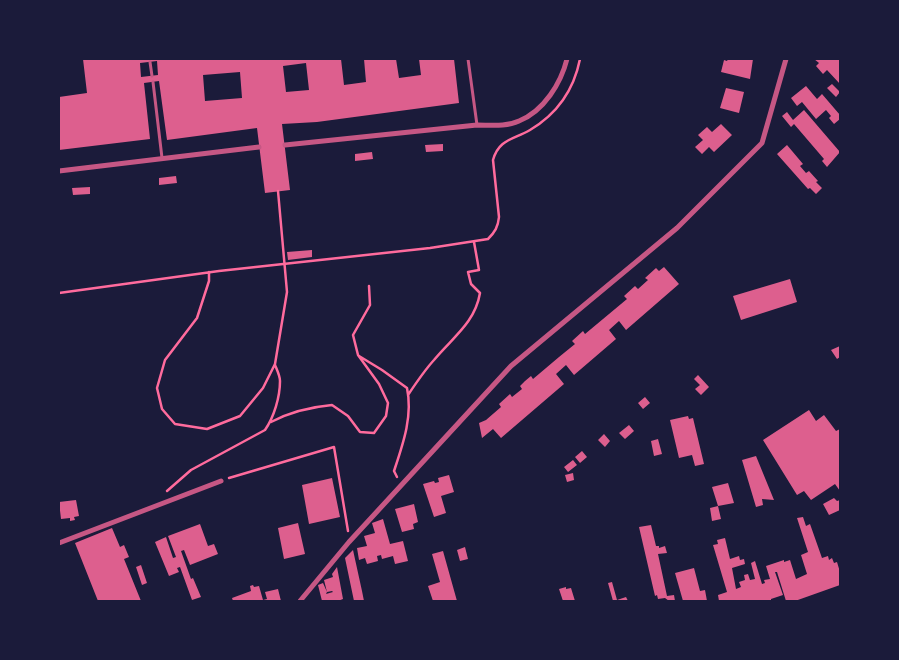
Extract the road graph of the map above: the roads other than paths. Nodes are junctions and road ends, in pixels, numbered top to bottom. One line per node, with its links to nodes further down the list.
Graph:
1 (468, 59): 7 (lane)
2 (567, 59): 7 (street)
3 (786, 59): 14 (street)
4 (150, 62): 5 (lane)
5 (152, 76)
6 (153, 82): 10 (lane)
7 (477, 125): 8 (street)
8 (284, 144)
9 (260, 147): 10 (street)
10 (162, 158): 11 (street)
11 (59, 170)
12 (221, 481): 13 (street)
13 (59, 543)
14 (300, 601)

